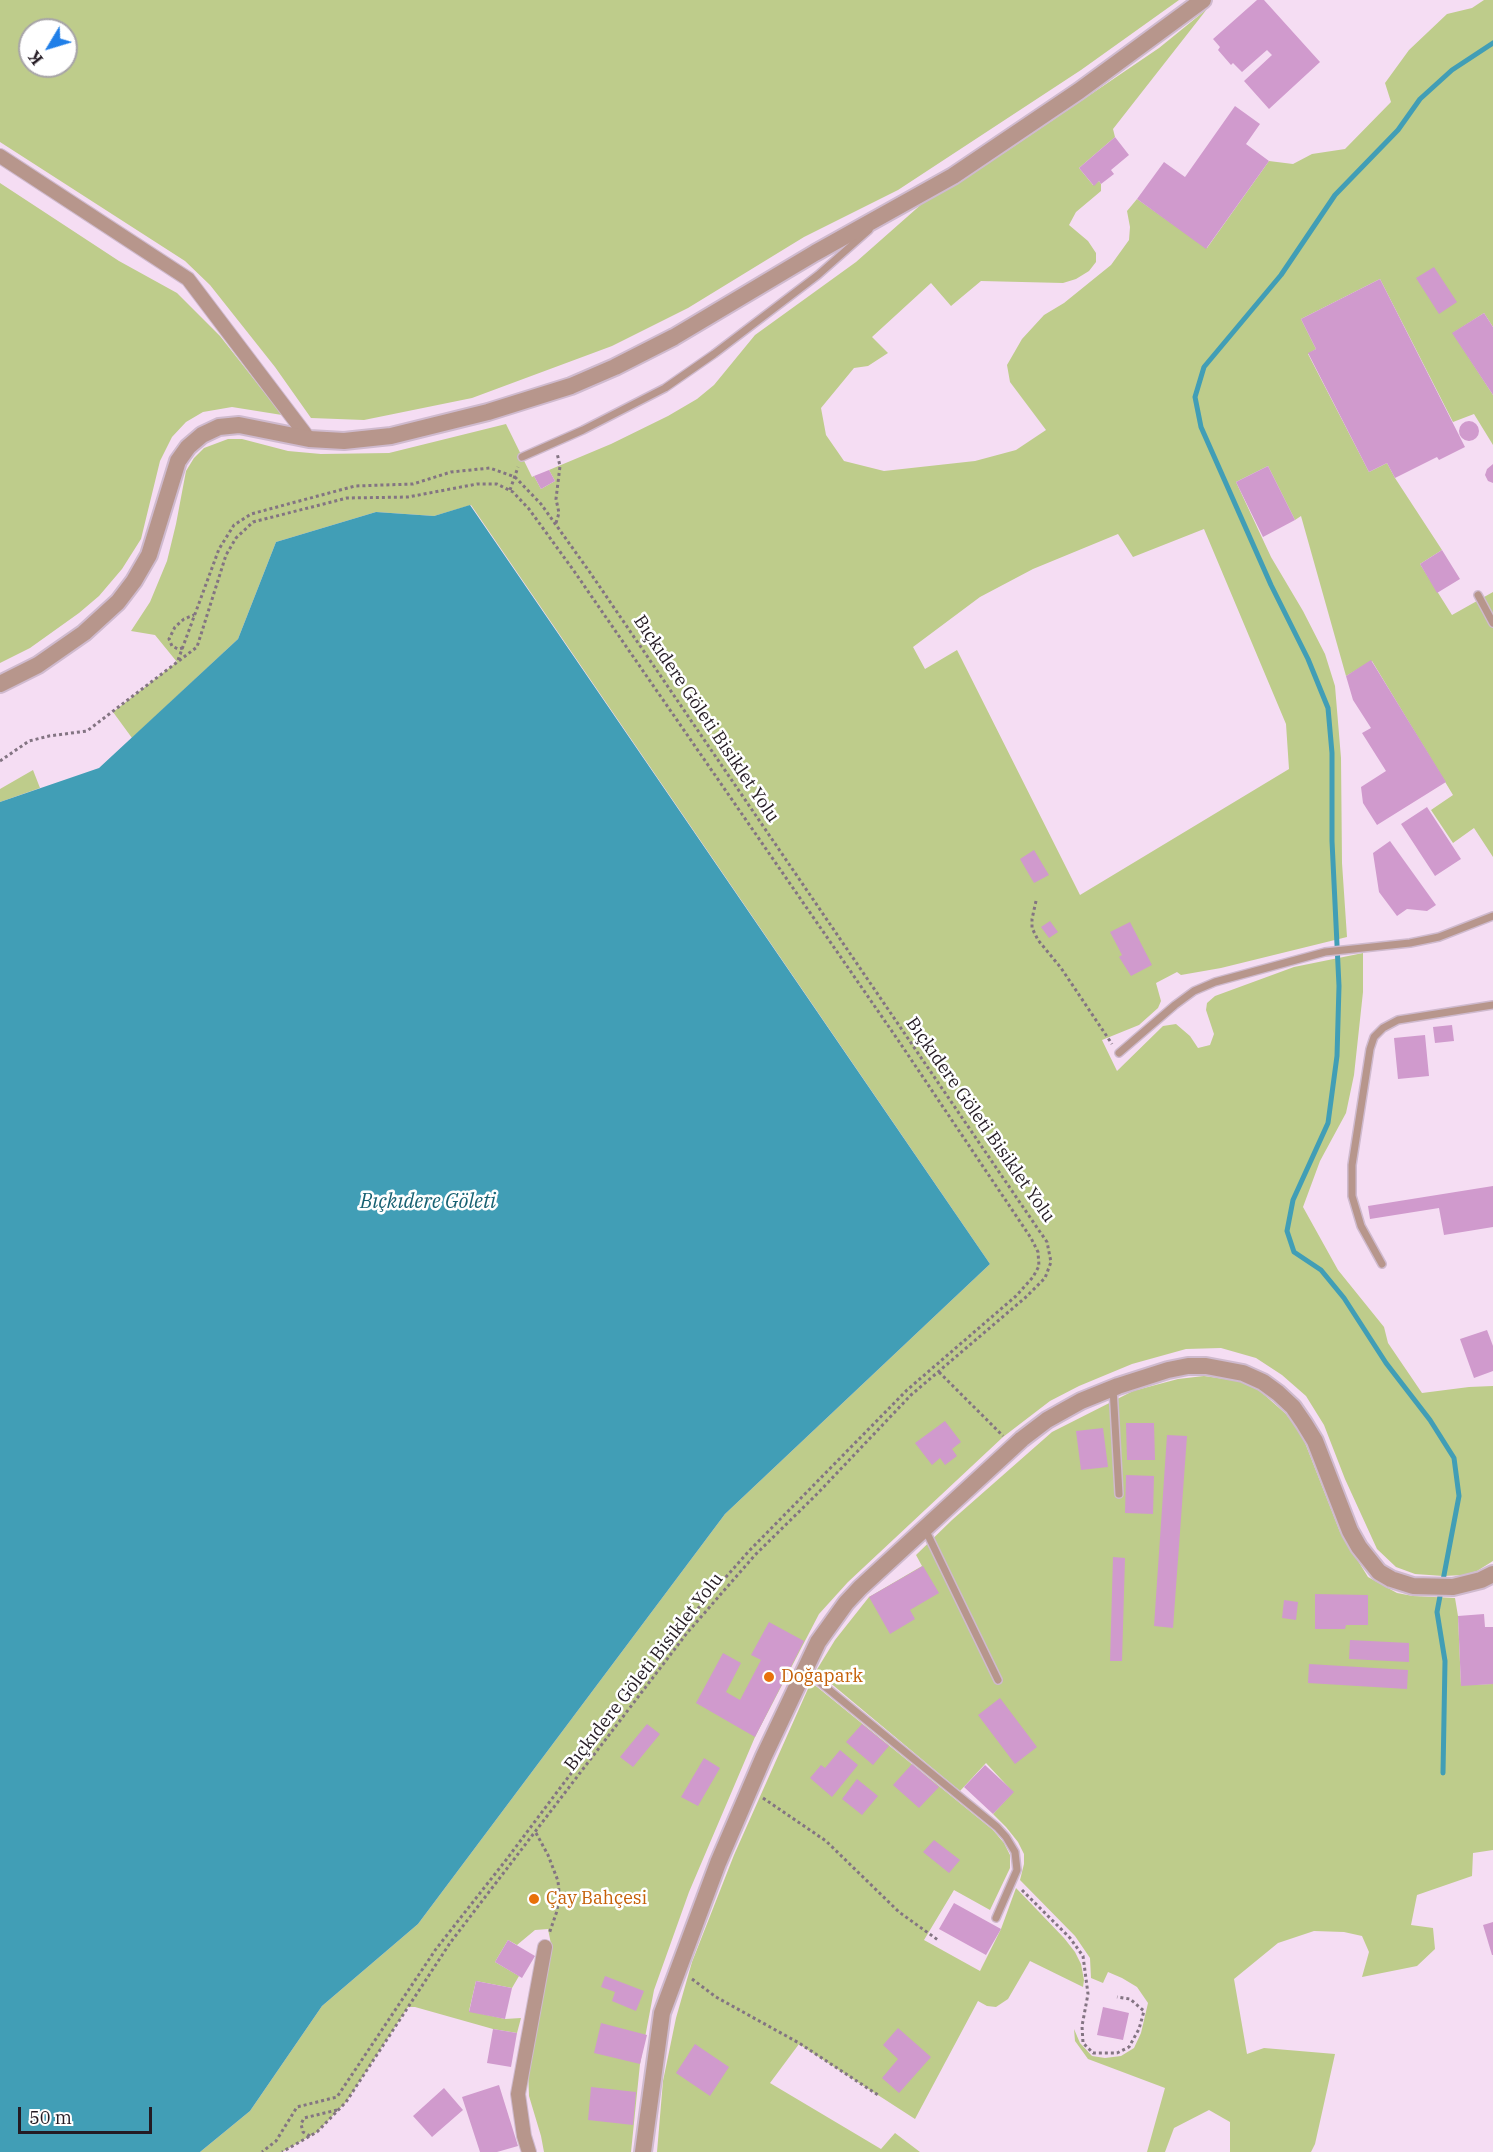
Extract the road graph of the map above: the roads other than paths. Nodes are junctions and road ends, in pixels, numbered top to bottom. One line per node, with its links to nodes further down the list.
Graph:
1 (1203, 0): 3 (street)
2 (0, 156): 4 (street)
3 (888, 212): 4 (street); 5 (lane)
4 (309, 439): 8 (street)
5 (522, 457)
6 (1478, 596): 7 (lane)
7 (1493, 623)
8 (0, 684)
9 (1493, 916): 11 (lane)
10 (1493, 1005): 12 (lane)
11 (1119, 1053)
12 (1382, 1264)
13 (1113, 1388): 14 (lane); 15 (street); 16 (street)
14 (1119, 1494)
15 (925, 1529): 17 (street); 18 (lane)
16 (1493, 1574)
17 (804, 1670): 19 (lane); 22 (street)
18 (998, 1680)
19 (996, 1918)
20 (545, 1947): 21 (street)
21 (529, 2152)
22 (643, 2152)

